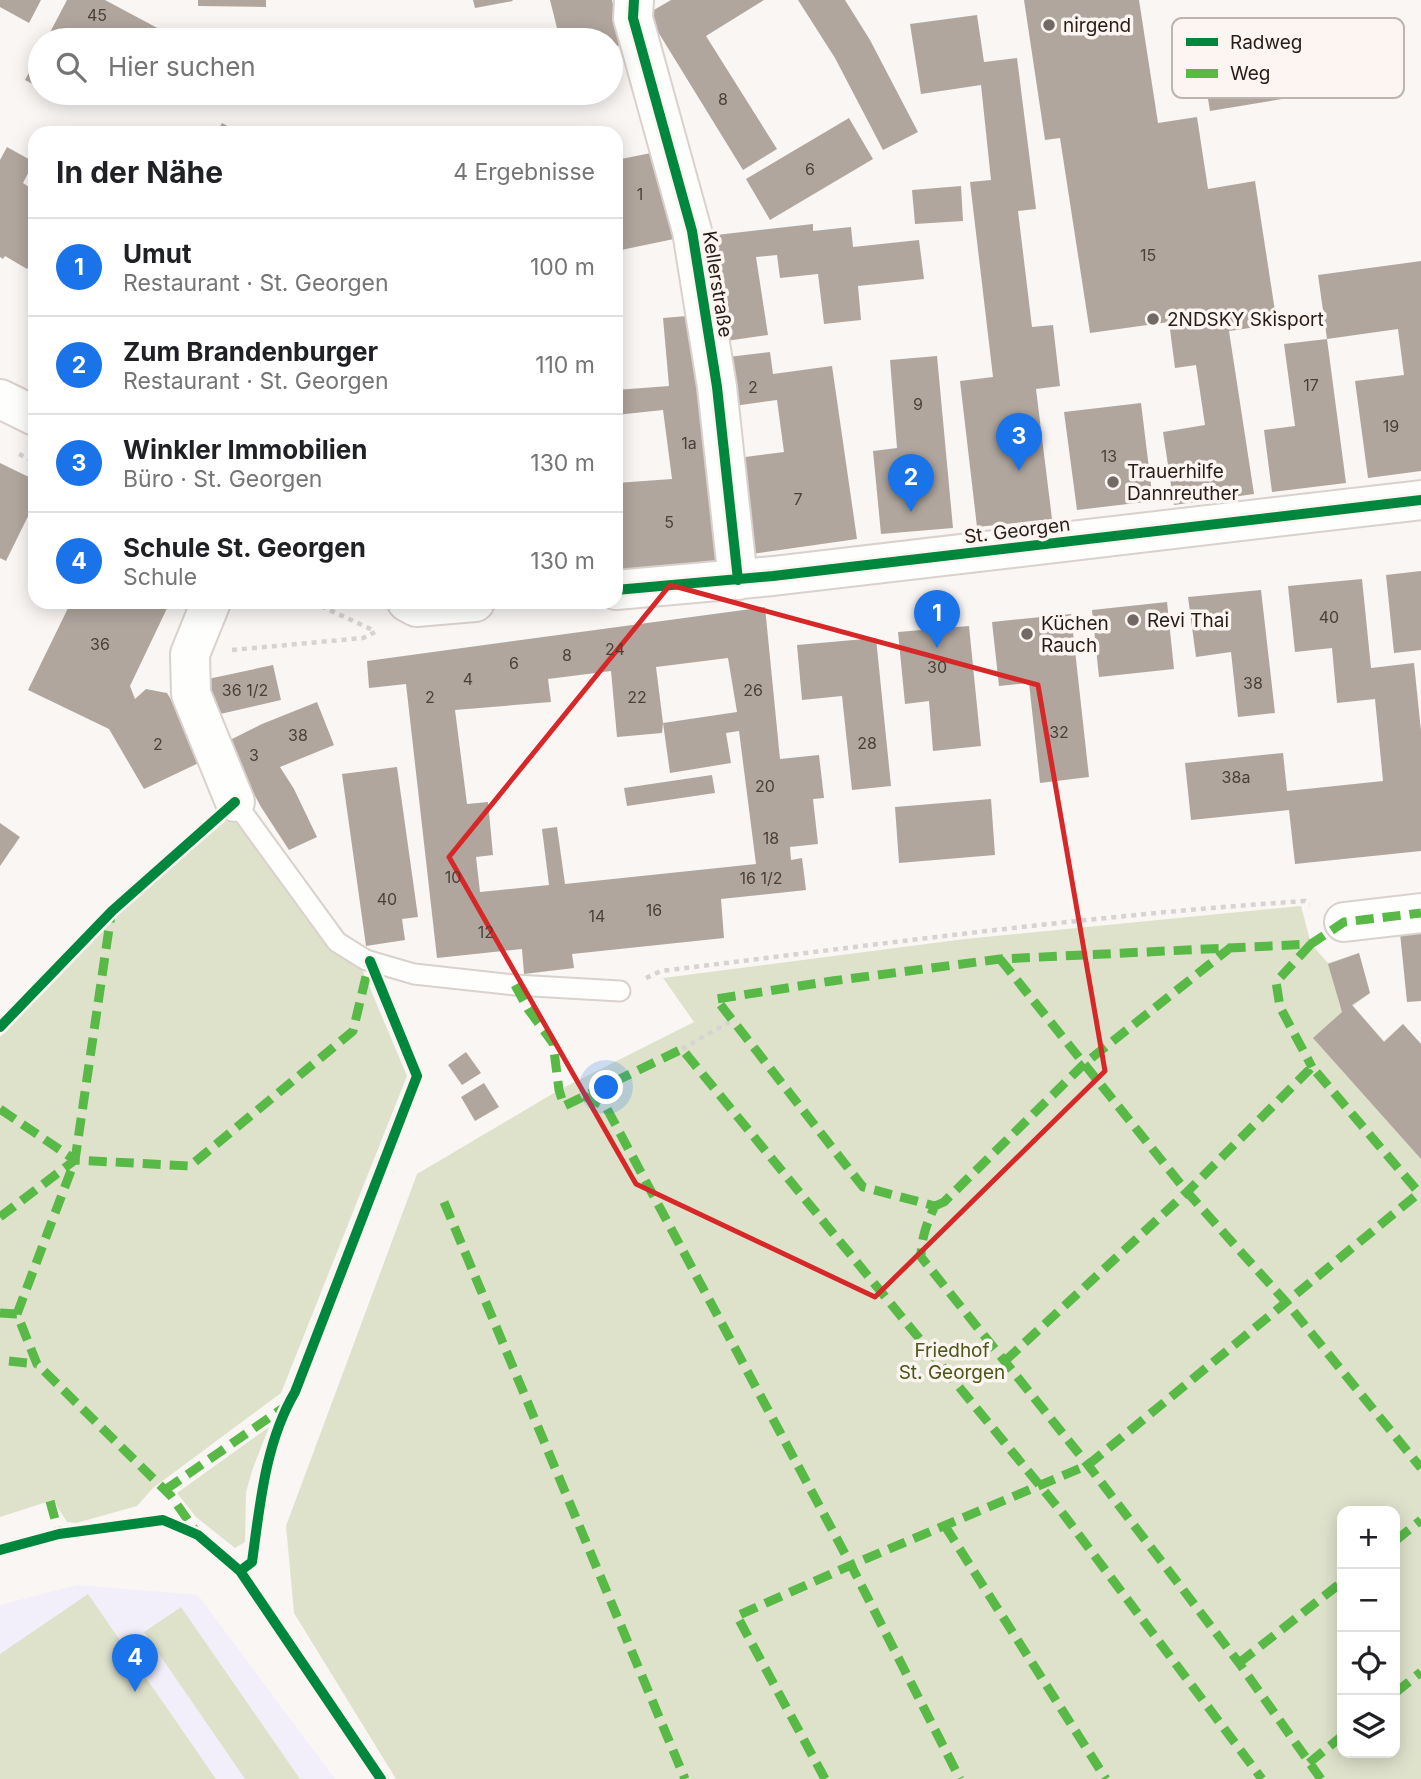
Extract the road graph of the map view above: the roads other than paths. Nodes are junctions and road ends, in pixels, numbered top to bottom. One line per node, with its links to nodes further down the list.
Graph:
1 (634, 0): 5 (street, Kellerstraße)
2 (0, 399): 3 (street)
3 (28, 413)
4 (1421, 500): 5 (street, St. Georgen)
5 (738, 580): 6 (street, St. Georgen)
6 (623, 589)
7 (208, 609): 8 (street)
8 (235, 803): 11 (lane)
9 (1421, 913): 10 (street)
10 (1343, 922)
11 (620, 990)

